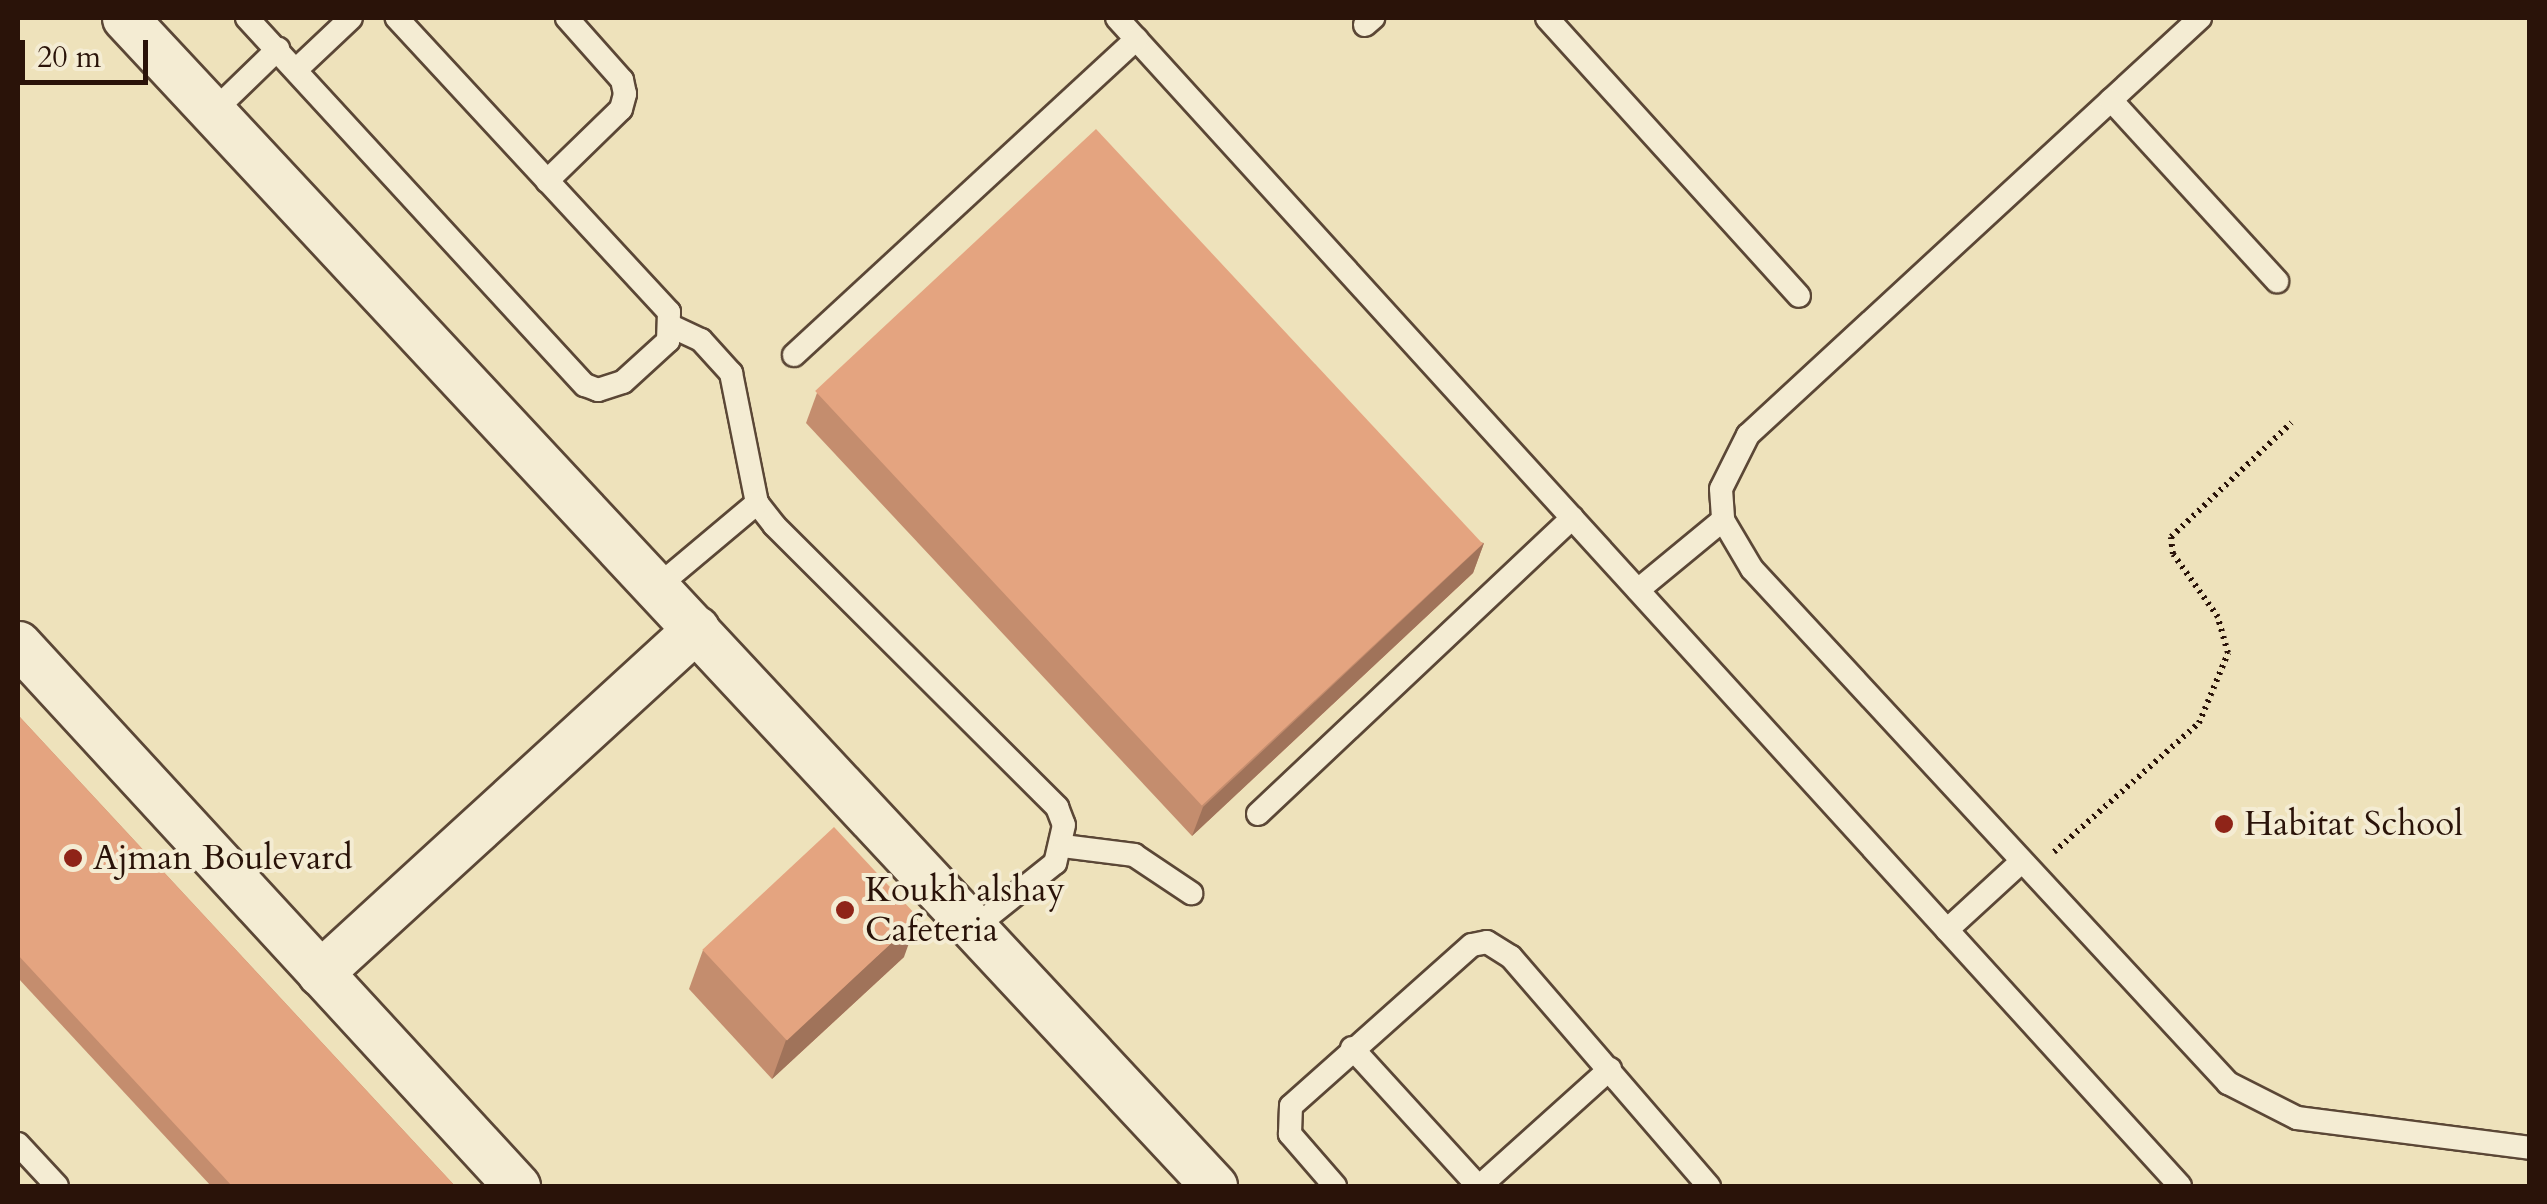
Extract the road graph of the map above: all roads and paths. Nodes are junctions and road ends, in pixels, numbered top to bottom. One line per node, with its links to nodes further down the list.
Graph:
1 (125, 18): 13 (street)
2 (351, 18): 11 (lane)
3 (398, 18): 14 (lane)
4 (567, 18): 14 (lane)
5 (1117, 18): 9 (lane)
6 (1547, 18): 16 (lane)
7 (2200, 18): 12 (lane)
8 (256, 21): 10 (lane)
9 (1136, 39): 18 (lane); 21 (lane)
10 (278, 49): 11 (lane); 13 (lane)
11 (297, 69): 17 (lane)
12 (2111, 100): 15 (lane); 22 (lane)
13 (215, 110): 23 (street)
14 (546, 181): 17 (lane)
15 (2277, 281)
16 (1799, 296)
17 (673, 327): 20 (lane)
18 (794, 354)
19 (2291, 423): 29 (path)
20 (757, 503): 23 (lane); 28 (lane)
21 (1572, 518): 24 (lane); 27 (lane)
22 (1723, 520): 24 (lane); 29 (lane)
23 (657, 587): 25 (street)
24 (1638, 590): 32 (lane)
25 (696, 629): 31 (street); 33 (street)
26 (18, 644): 33 (street)
27 (1258, 814)
28 (1063, 846): 30 (lane); 31 (lane)
29 (2026, 867): 32 (lane); 37 (lane)
30 (1191, 893)
31 (974, 928): 40 (street)
32 (1947, 930): 44 (lane)
33 (320, 973): 39 (street)
34 (1352, 1048): 35 (lane); 41 (lane); 42 (lane)
35 (1610, 1069): 42 (lane); 43 (lane)
36 (18, 1144): 38 (lane)
37 (2530, 1148)
38 (57, 1186)
39 (518, 1186)
40 (1214, 1186)
41 (1335, 1186)
42 (1479, 1186)
43 (1709, 1186)
44 (2180, 1186)

